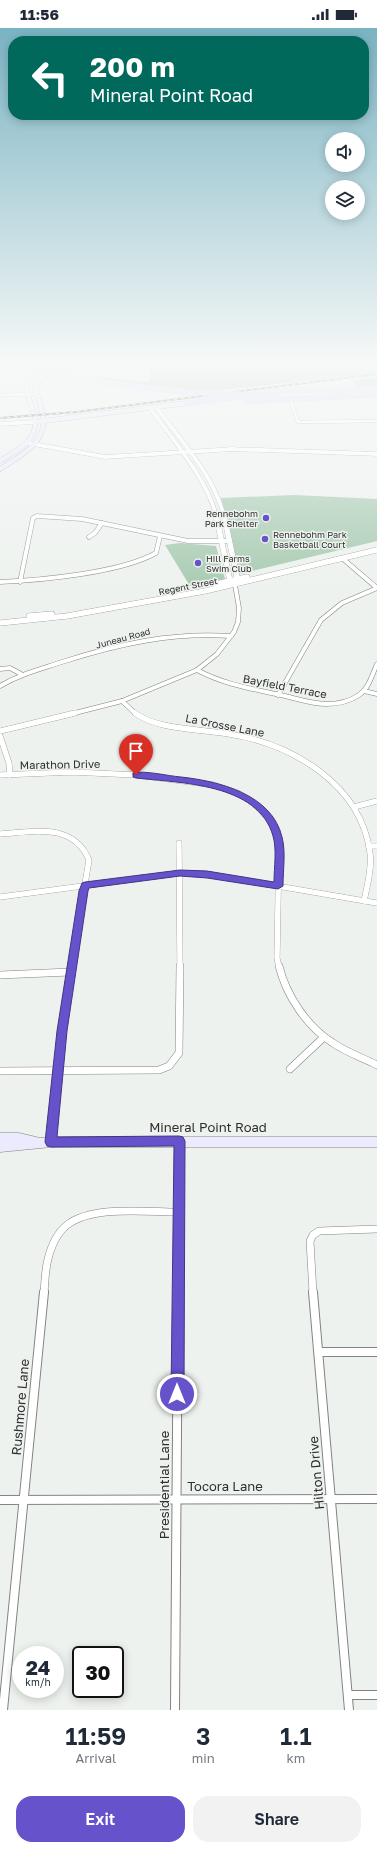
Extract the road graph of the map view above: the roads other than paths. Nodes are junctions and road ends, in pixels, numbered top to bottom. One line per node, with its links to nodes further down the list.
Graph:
1 (31, 439): 5 (main road)
2 (39, 439): 6 (main road)
3 (173, 439): 8 (street)
4 (180, 439): 7 (street)
5 (28, 443): 6 (street); 10 (main road)
6 (34, 445): 8 (street); 11 (main road)
7 (188, 451): 8 (street); 9 (street); 16 (street)
8 (182, 452): 15 (street)
9 (377, 454)
10 (0, 461)
11 (0, 469)
12 (102, 523): 13 (street); 14 (street); 22 (street)
13 (160, 536): 15 (street); 22 (street)
14 (89, 537)
15 (222, 541): 16 (street); 23 (street)
16 (229, 541): 20 (street)
17 (377, 545): 19 (street, Regent Street)
18 (377, 550): 19 (street, Regent Street)
19 (340, 556): 20 (street, Regent Street); 23 (street, Regent Street); 24 (street)
20 (237, 579): 23 (street, Regent Street)
21 (0, 582): 22 (street)
22 (20, 582)
23 (233, 583): 25 (street, Regent Street); 26 (street, Regent Street); 27 (street)
24 (377, 588): 36 (street)
25 (0, 619)
26 (0, 623)
27 (231, 636): 30 (street); 31 (street, Juneau Road)
28 (377, 664): 34 (street)
29 (0, 669): 31 (street)
30 (197, 670): 36 (street, Bayfield Terrace); 37 (street)
31 (21, 674): 32 (street, Juneau Road)
32 (2, 681): 33 (street, Juneau Road)
33 (0, 686)
34 (364, 690): 35 (street); 36 (street, Bayfield Terrace)
35 (377, 694)
36 (278, 695)
37 (122, 701): 38 (street); 43 (street, La Crosse Lane)
38 (0, 730)
39 (0, 736): 41 (street)
40 (0, 775): 41 (street, Marathon Drive)
41 (10, 775): 50 (street, Marathon Drive)
42 (377, 801): 43 (street)
43 (354, 807): 46 (street, La Crosse Lane)
44 (0, 834): 49 (street)
45 (179, 843): 48 (street)
46 (368, 846): 47 (street); 52 (street, La Crosse Lane)
47 (377, 846)
48 (180, 873): 49 (street); 50 (street); 59 (street)
49 (85, 885): 51 (street); 54 (street)
50 (278, 886): 52 (street); 56 (street, Marathon Drive)
51 (0, 897)
52 (364, 901): 53 (street)
53 (377, 903)
54 (70, 972): 55 (street); 59 (street)
55 (0, 975)
56 (324, 1037): 57 (street, Marathon Drive); 58 (street)
57 (377, 1064)
58 (290, 1069)
59 (57, 1070): 60 (street); 64 (street)
60 (0, 1071)
61 (0, 1138): 63 (main road, Mineral Point Road)
62 (179, 1141): 64 (main road, Mineral Point Road); 65 (main road, Mineral Point Road); 67 (street, Presidential Lane)
63 (39, 1142): 64 (main road, Mineral Point Road); 66 (main road, Mineral Point Road)
64 (51, 1142)
65 (377, 1142)
66 (0, 1147)
67 (178, 1212): 72 (street, Presidential Lane); 75 (street, Rushmore Lane)
68 (377, 1229): 69 (street, Hilton Drive)
69 (319, 1352): 70 (street); 71 (street, Hilton Drive)
70 (377, 1352)
71 (331, 1498): 72 (street, Tocora Lane); 73 (street, Tocora Lane); 76 (street, Hilton Drive)
72 (176, 1499): 75 (street, Tocora Lane); 79 (street, Presidential Lane)
73 (377, 1499)
74 (0, 1500): 75 (street, Tocora Lane)
75 (24, 1500): 78 (street, Rushmore Lane)
76 (348, 1695): 77 (street); 80 (street, Hilton Drive)
77 (377, 1695)
78 (3, 1710)
79 (175, 1710)
80 (349, 1710)

